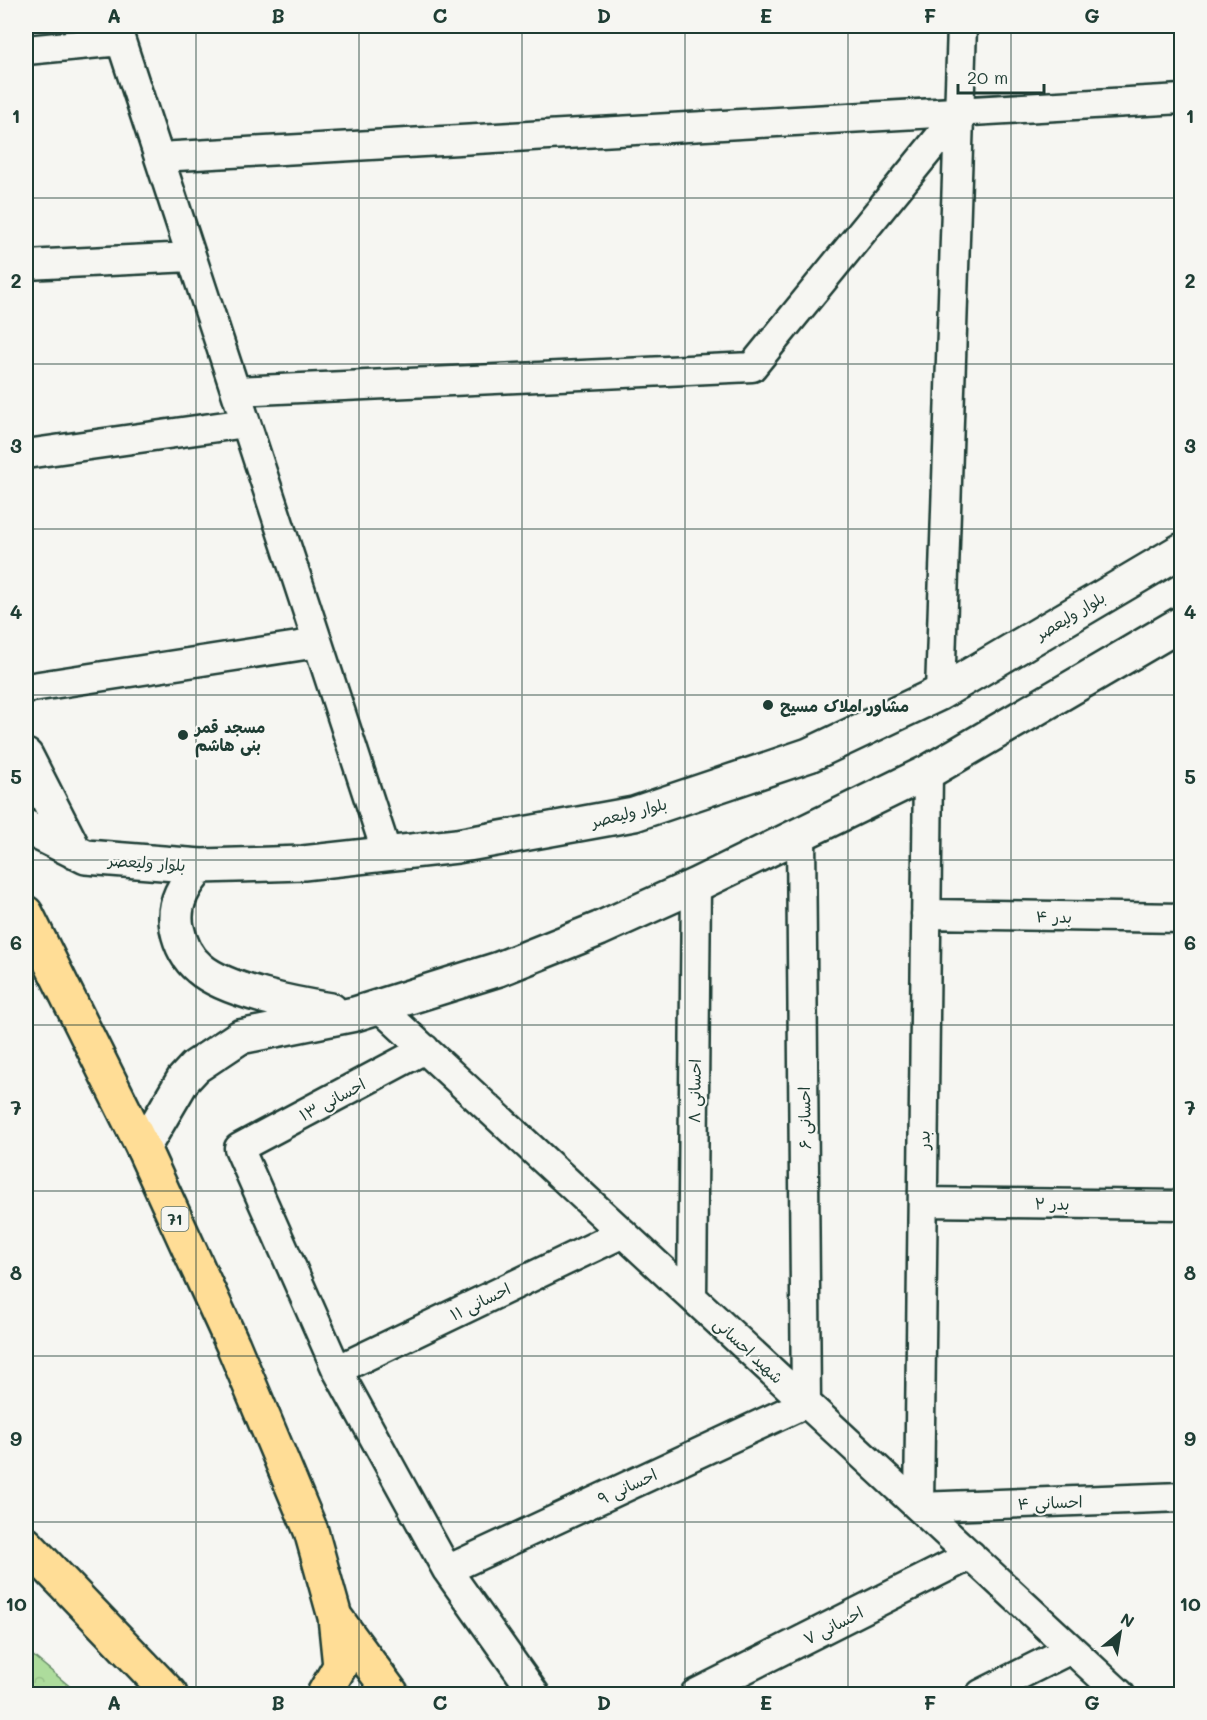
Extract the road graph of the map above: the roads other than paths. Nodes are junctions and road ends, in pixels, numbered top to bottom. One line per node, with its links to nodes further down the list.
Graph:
1 (962, 26): 5 (street)
2 (119, 33): 3 (street); 6 (street)
3 (26, 50)
4 (1182, 99): 5 (street)
5 (960, 114): 6 (street); 9 (street); 16 (street)
6 (159, 157): 7 (street)
7 (191, 257): 8 (street); 9 (street)
8 (26, 265)
9 (236, 391): 10 (street)
10 (246, 423): 11 (street); 14 (street)
11 (26, 454)
12 (1182, 550): 16 (main road, بلوار ولیعصر)
13 (1182, 623): 18 (main road)
14 (318, 643): 15 (street); 22 (street)
15 (26, 688)
16 (940, 693): 22 (main road, بلوار ولیعصر)
17 (26, 756): 21 (main road)
18 (928, 772): 20 (main road); 26 (street, بدر)
19 (26, 827): 21 (main road, بلوار ولیعصر)
20 (801, 834): 24 (main road); 36 (street, احسانی ۶)
21 (75, 852): 23 (main road, بلوار ولیعصر)
22 (387, 854): 23 (main road, بلوار ولیعصر)
23 (201, 866): 28 (main road)
24 (696, 885): 28 (main road); 34 (street, احسانی ۸)
25 (26, 913): 30 (highway, 71)
26 (926, 914): 27 (street, بدر ۴); 31 (street, بدر)
27 (1182, 918)
28 (367, 1010): 29 (street, شهید احسانی); 30 (main road)
29 (425, 1049): 33 (street, شهید احسانی); 35 (street, احسانی ۱۳)
30 (143, 1148): 42 (highway, 71)
31 (923, 1202): 32 (street, بدر ۲); 38 (street, بدر)
32 (1182, 1205)
33 (623, 1233): 34 (street, شهید احسانی); 35 (street, احسانی ۱۱)
34 (692, 1297): 36 (street, شهید احسانی)
35 (337, 1370): 41 (street)
36 (806, 1403): 38 (street, شهید احسانی); 41 (street, احسانی ۹)
37 (1182, 1497): 38 (street, احسانی ۴)
38 (919, 1507): 40 (street, شهید احسانی)
39 (26, 1544): 44 (highway)
40 (971, 1555): 43 (street, شهید احسانی); 48 (street, احسانی ۷)
41 (447, 1570): 47 (street)
42 (335, 1617): 45 (highway, 71); 46 (highway, 71)
43 (1071, 1649): 49 (street); 50 (street, شهید احسانی)
44 (171, 1695)
45 (324, 1695)
46 (392, 1695)
47 (535, 1695)
48 (695, 1695)
49 (981, 1695)
50 (1120, 1695)

